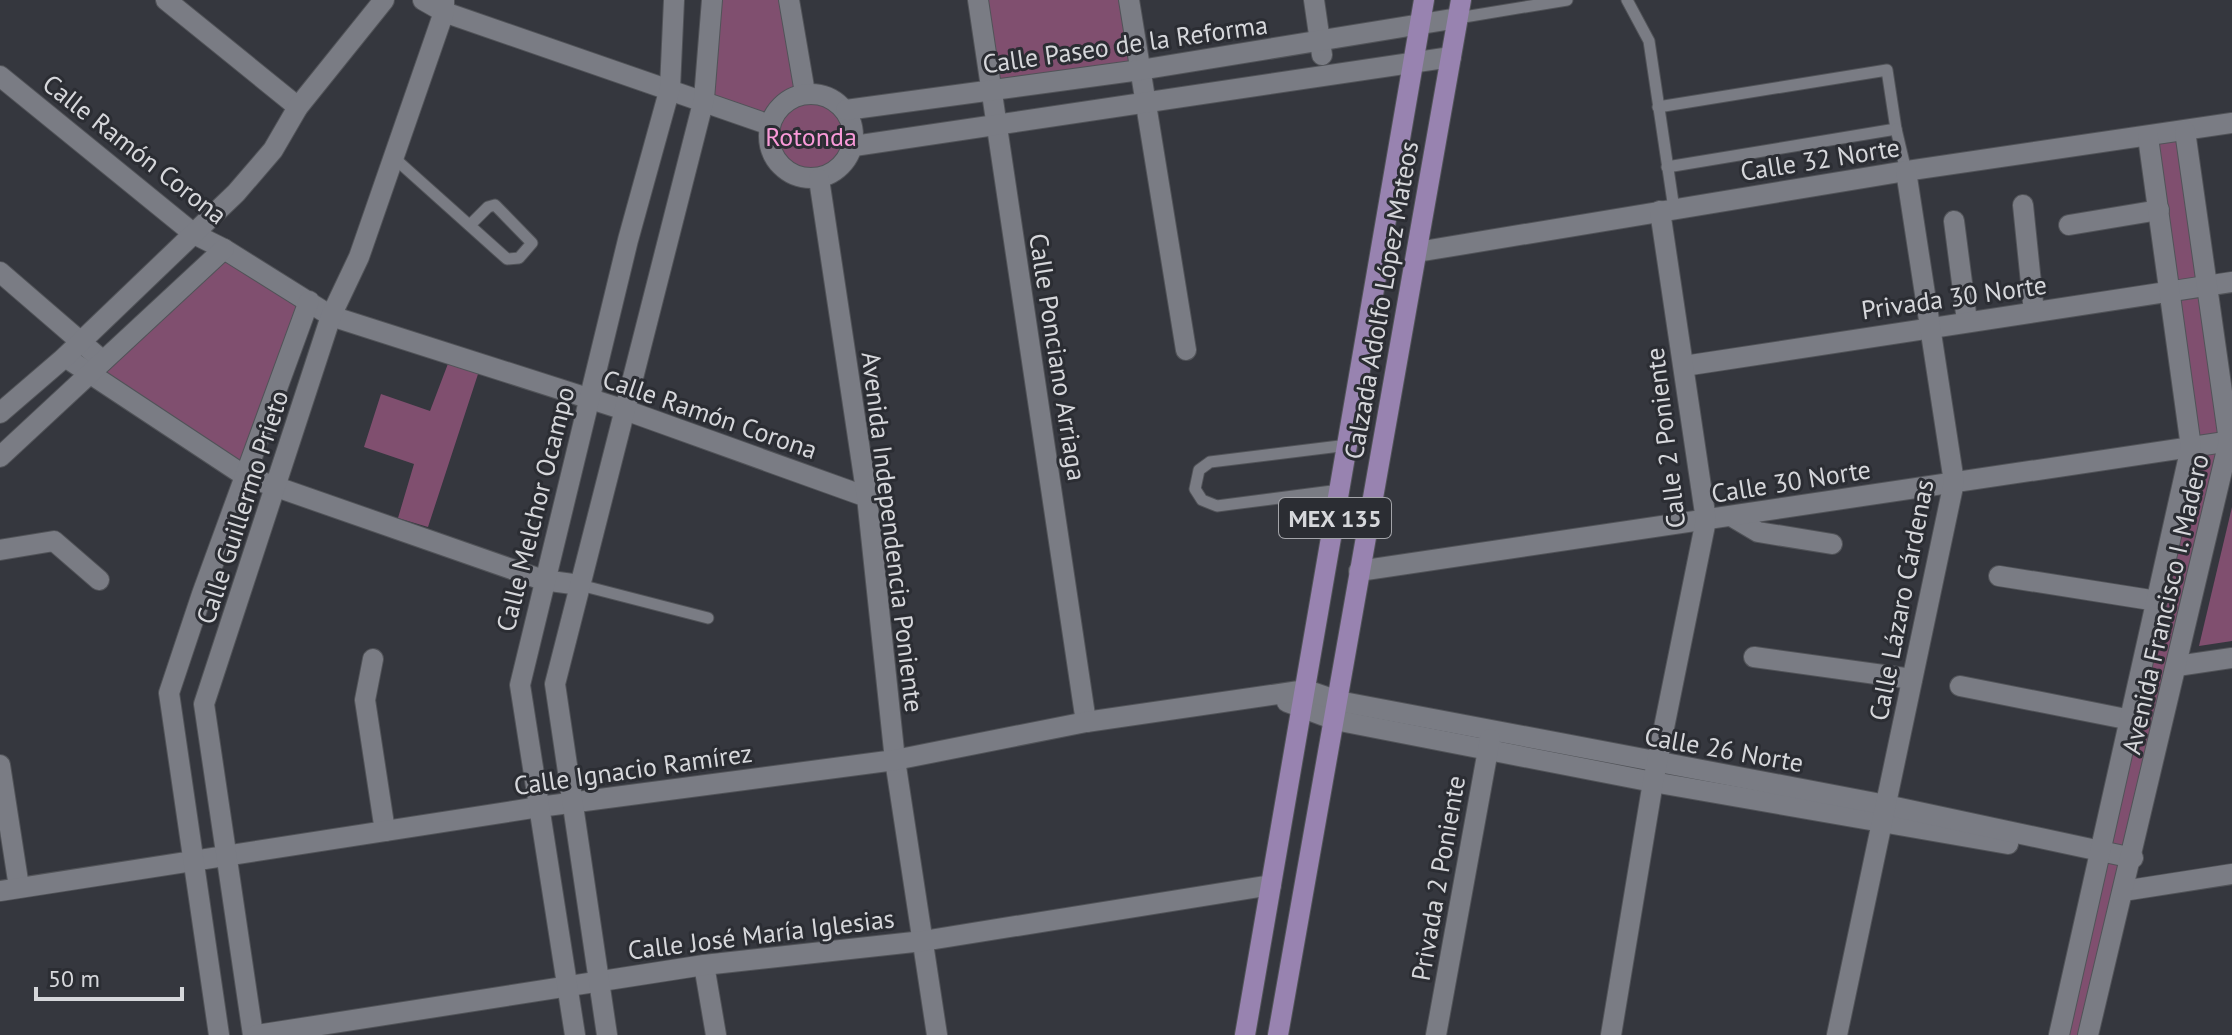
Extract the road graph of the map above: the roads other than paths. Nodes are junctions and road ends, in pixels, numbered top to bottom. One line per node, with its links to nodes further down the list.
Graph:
1 (166, 0): 28 (street)
2 (384, 0): 28 (street)
3 (423, 0): 14 (street)
4 (674, 0): 23 (street, Calle Melchor Ocampo)
5 (712, 0): 26 (street)
6 (789, 0): 25 (street)
7 (978, 0): 24 (street, Calle Ponciano Arriaga)
8 (1129, 0): 20 (street)
9 (1314, 0): 17 (street)
10 (1424, 0): 16 (main road, Calzada Adolfo López Mateos / MEX 135)
11 (1569, 0): 13 (lane)
12 (1627, 0): 29 (lane)
13 (1515, 5): 15 (lane)
14 (444, 6): 23 (street); 38 (street, Calle Guillermo Prieto)
15 (1459, 9): 16 (street, Calle Paseo de la Reforma); 18 (main road, Calzada Adolfo López Mateos / MEX 135)
16 (1420, 26): 17 (street, Calle Paseo de la Reforma); 19 (main road, Calzada Adolfo López Mateos / MEX 135)
17 (1321, 42): 20 (street, Calle Paseo de la Reforma); 21 (street)
18 (1451, 57): 19 (street); 50 (main road, Calzada Adolfo López Mateos / MEX 135)
19 (1414, 59): 21 (street); 69 (main road, Calzada Adolfo López Mateos / MEX 135)
20 (1140, 70): 24 (street, Calle Paseo de la Reforma); 27 (street)
21 (1324, 73): 27 (street)
22 (0, 76): 48 (street, Calle Ramón Corona)
23 (670, 88): 26 (street); 65 (street, Calle Melchor Ocampo)
24 (992, 89): 30 (street, Calle Paseo de la Reforma); 31 (street, Calle Ponciano Arriaga)
25 (805, 93): 30 (street); 33 (street)
26 (704, 99): 33 (street); 66 (street)
27 (1145, 101): 31 (street); 61 (street)
28 (298, 107): 48 (street)
29 (1658, 107): 34 (lane); 39 (lane)
30 (846, 110): 37 (street)
31 (997, 123): 37 (street); 97 (street, Calle Ponciano Arriaga)
32 (2232, 123): 35 (street, Calle 32 Norte)
33 (770, 125): 41 (street)
34 (1896, 129): 39 (lane); 40 (lane)
35 (2185, 131): 36 (street, Calle 32 Norte); 53 (street, Avenida Francisco I. Madero)
36 (2148, 137): 40 (street, Calle 32 Norte); 44 (street, Avenida Francisco I. Madero)
37 (854, 146): 41 (street)
38 (392, 156): 46 (lane); 57 (street, Calle Guillermo Prieto)
39 (1667, 167): 43 (lane)
40 (1906, 171): 43 (street, Calle 32 Norte); 59 (street, Calle Lázaro Cárdenas)
41 (819, 179): 76 (street, Avenida Independencia Poniente)
42 (2023, 205): 56 (street)
43 (1667, 210): 50 (street, Calle 32 Norte); 63 (street, Calle 2 Poniente)
44 (2159, 210): 47 (street); 54 (street, Avenida Francisco I. Madero)
45 (1954, 221): 58 (street)
46 (470, 225): 46 (lane)
47 (2069, 225)
48 (194, 234): 49 (street, Calle Ramón Corona); 60 (street)
49 (224, 249): 55 (street, Calle Ramón Corona); 64 (street)
50 (1417, 252): 81 (main road, Calzada Adolfo López Mateos / MEX 135)
51 (0, 272): 60 (street)
52 (2232, 282): 53 (street, Privada 30 Norte)
53 (2207, 285): 54 (street, Privada 30 Norte); 68 (street, Avenida Francisco I. Madero)
54 (2170, 292): 56 (street, Privada 30 Norte); 70 (street, Avenida Francisco I. Madero)
55 (309, 301): 57 (street, Calle Ramón Corona); 72 (street, Calle Guillermo Prieto)
56 (2034, 312): 58 (street, Privada 30 Norte)
57 (331, 316): 65 (street, Calle Ramón Corona); 74 (street, Calle Guillermo Prieto)
58 (1967, 321): 59 (street, Privada 30 Norte)
59 (1930, 327): 63 (street, Privada 30 Norte); 73 (street, Calle Lázaro Cárdenas)
60 (81, 340): 62 (street); 64 (street)
61 (1186, 350)
62 (65, 357): 64 (street); 67 (street)
63 (1684, 366): 78 (street, Calle 2 Poniente)
64 (97, 368): 71 (street); 72 (street)
65 (589, 398): 66 (street, Calle Ramón Corona); 84 (street, Calle Melchor Ocampo)
66 (625, 410): 76 (street, Calle Ramón Corona); 85 (street)
67 (0, 413)
68 (2230, 441): 70 (street, Calle 30 Norte); 91 (street, Avenida Francisco I. Madero)
69 (1348, 445): 75 (main road, Calzada Adolfo López Mateos / MEX 135); 75 (lane)
70 (2191, 447): 73 (street, Calle 30 Norte); 86 (street, Avenida Francisco I. Madero)
71 (0, 457)
72 (245, 476): 74 (street); 108 (street, Calle Guillermo Prieto)
73 (1954, 482): 77 (street, Calle 30 Norte); 92 (street, Calle Lázaro Cárdenas)
74 (277, 488): 84 (street); 106 (street, Calle Guillermo Prieto)
75 (1340, 490): 94 (main road, Calzada Adolfo López Mateos / MEX 135)
76 (867, 497): 99 (street, Avenida Independencia Poniente)
77 (1731, 516): 78 (street, Calle 30 Norte); 79 (street)
78 (1706, 520): 81 (street, Calle 30 Norte); 101 (street, Calle 2 Poniente)
79 (1832, 544)
80 (0, 550): 83 (street)
81 (1359, 571): 95 (main road, Calzada Adolfo López Mateos / MEX 135)
82 (1999, 576): 86 (street)
83 (99, 580)
84 (543, 580): 85 (street); 103 (street, Calle Melchor Ocampo)
85 (580, 585): 87 (lane); 102 (street)
86 (2157, 601): 96 (street, Avenida Francisco I. Madero)
87 (708, 618)
88 (1754, 657): 92 (street)
89 (2232, 658): 91 (street)
90 (373, 659): 105 (street)
91 (2177, 666): 109 (street, Avenida Francisco I. Madero)
92 (1912, 679): 104 (street, Calle Lázaro Cárdenas)
93 (1960, 686): 96 (street)
94 (1303, 700): 95 (street, Calle 26 Norte); 97 (street, Calle Ignacio Ramírez); 111 (main road, Calzada Adolfo López Mateos / MEX 135)
95 (1336, 710): 98 (street, Calle 26 Norte); 125 (main road, Calzada Adolfo López Mateos / MEX 135)
96 (2131, 720): 107 (street, Avenida Francisco I. Madero)
97 (1086, 722): 99 (street, Calle Ignacio Ramírez)
98 (1489, 740): 101 (street, Calle 26 Norte); 126 (street, Privada 2 Poniente)
99 (895, 760): 102 (street, Calle Ignacio Ramírez); 114 (street, Avenida Independencia Poniente)
100 (0, 765): 112 (street)
101 (1655, 773): 104 (street, Calle 26 Norte); 127 (street, Calle 2 Poniente)
102 (570, 803): 103 (street, Calle Ignacio Ramírez); 116 (street)
103 (539, 807): 105 (street, Calle Ignacio Ramírez); 117 (street, Calle Melchor Ocampo)
104 (1884, 812): 107 (street, Calle 26 Norte); 128 (street, Calle Lázaro Cárdenas)
105 (385, 831): 106 (street, Calle Ignacio Ramírez)
106 (226, 855): 108 (street, Calle Ignacio Ramírez); 119 (street, Calle Guillermo Prieto)
107 (2102, 856): 109 (street, Calle 26 Norte); 129 (street, Avenida Francisco I. Madero)
108 (192, 860): 112 (street, Calle Ignacio Ramírez); 118 (street, Calle Guillermo Prieto)
109 (2131, 863): 113 (street, Avenida Francisco I. Madero)
110 (2232, 874): 113 (street)
111 (1271, 885): 114 (street, Calle José María Iglesias); 124 (main road, Calzada Adolfo López Mateos / MEX 135)
112 (10, 889)
113 (2123, 891): 130 (street, Avenida Francisco I. Madero)
114 (923, 941): 115 (street, Calle José María Iglesias); 123 (street, Avenida Independencia Poniente)
115 (704, 965): 116 (street, Calle José María Iglesias); 122 (street)
116 (599, 981): 117 (street, Calle José María Iglesias); 121 (street)
117 (567, 986): 119 (street, Calle José María Iglesias); 120 (street, Calle Melchor Ocampo)
118 (219, 1035)
119 (255, 1035)
120 (575, 1035)
121 (607, 1035)
122 (716, 1035)
123 (937, 1035)
124 (1245, 1035)
125 (1278, 1035)
126 (1436, 1035)
127 (1611, 1035)
128 (1837, 1035)
129 (2059, 1035)
130 (2088, 1035)

